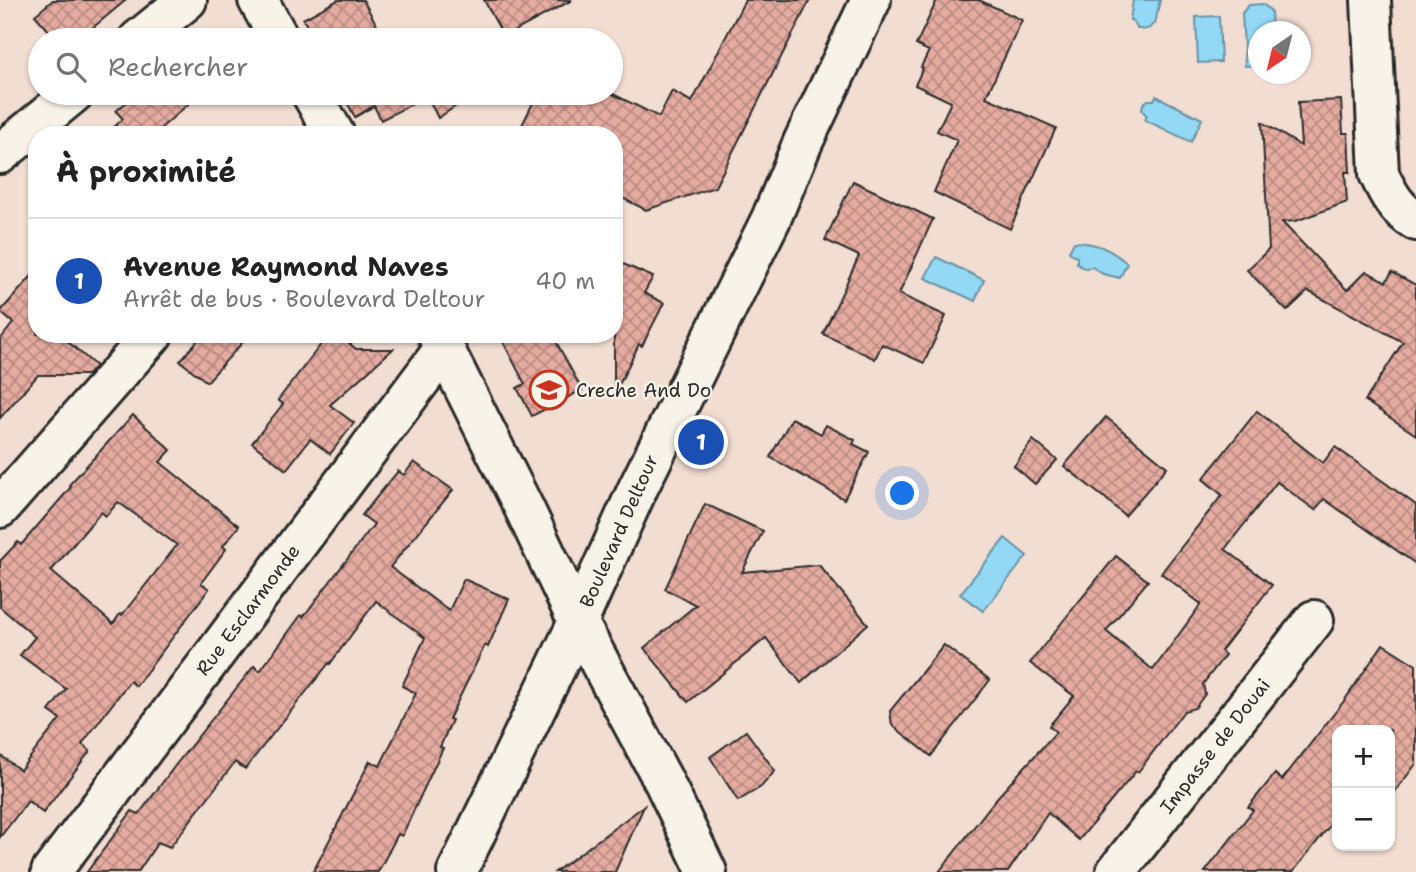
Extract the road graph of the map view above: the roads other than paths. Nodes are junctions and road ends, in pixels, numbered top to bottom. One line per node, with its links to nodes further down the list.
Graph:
1 (187, 0): 5 (street)
2 (258, 0): 6 (street)
3 (871, 0): 19 (street, Boulevard Deltour)
4 (1371, 0): 13 (street)
5 (153, 28)
6 (273, 28)
7 (59, 105): 9 (street)
8 (317, 105): 10 (street)
9 (34, 126)
10 (327, 126)
11 (28, 131): 12 (street)
12 (0, 154)
13 (1416, 221)
14 (145, 343): 17 (street)
15 (439, 343): 20 (street, Rue Esclarmonde)
16 (441, 343): 19 (street)
17 (0, 508)
18 (1314, 620): 23 (street, Impasse de Douai)
19 (578, 622): 21 (street, Boulevard Deltour); 22 (street)
20 (51, 872)
21 (457, 872)
22 (708, 872)
23 (1116, 872)

